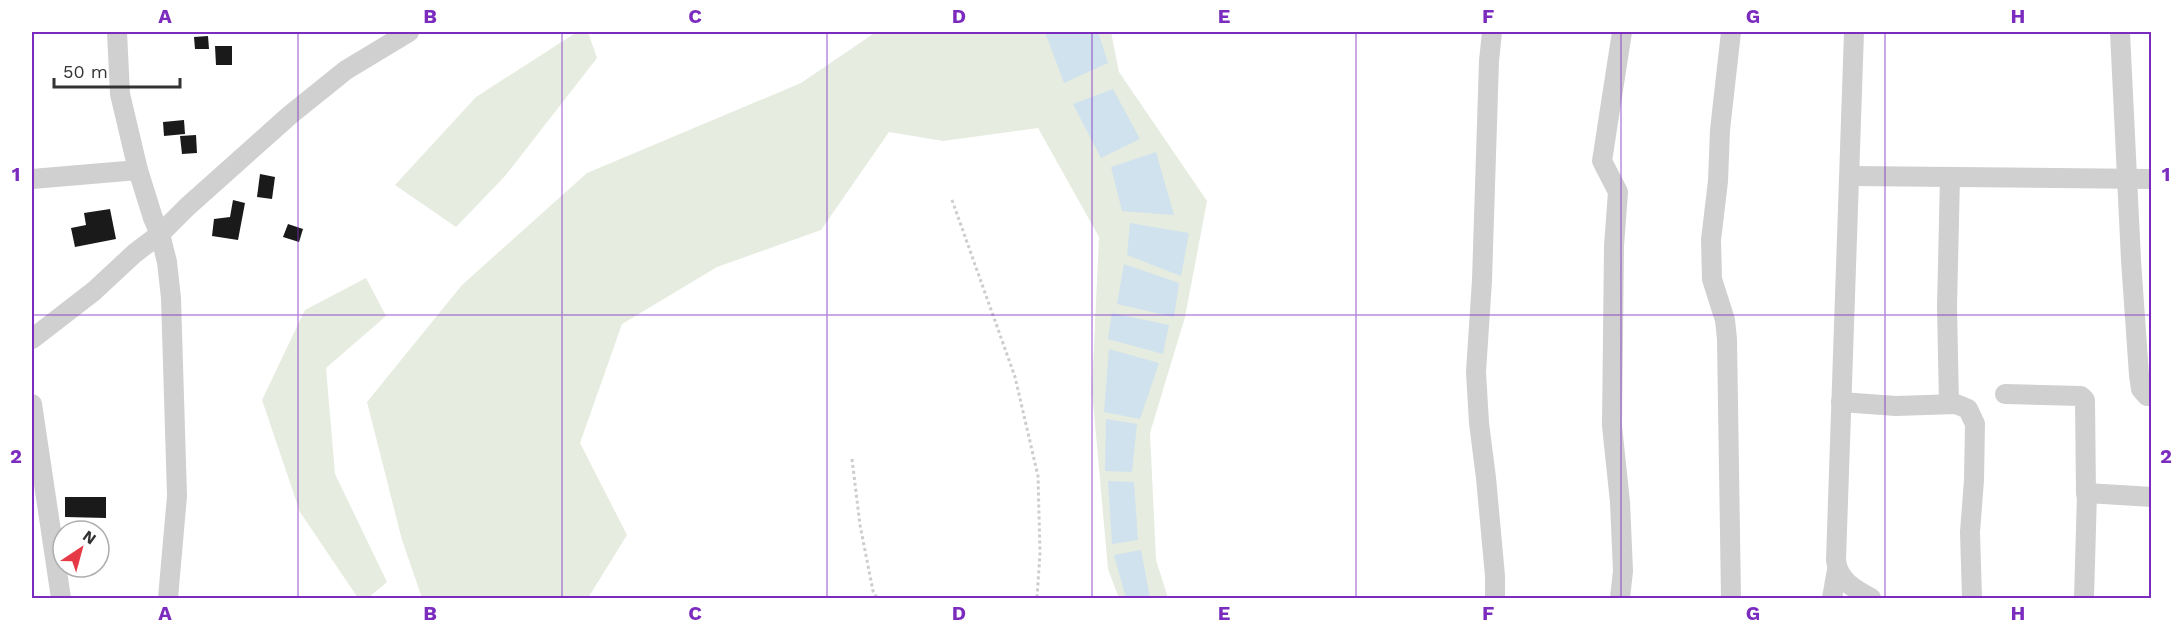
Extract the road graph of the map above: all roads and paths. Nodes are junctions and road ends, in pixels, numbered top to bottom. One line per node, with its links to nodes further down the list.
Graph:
1 (117, 32): 9 (street)
2 (409, 32): 8 (street)
3 (1492, 32): 31 (street)
4 (1622, 32): 32 (street)
5 (1731, 32): 33 (street)
6 (1854, 32): 10 (street)
7 (2120, 32): 13 (street)
8 (382, 40): 16 (street)
9 (138, 170): 12 (street); 16 (street)
10 (1850, 176): 11 (street); 20 (street)
11 (1950, 177): 13 (street); 22 (street)
12 (32, 179)
13 (2127, 179): 14 (street); 19 (street)
14 (2151, 179)
15 (952, 200): 30 (path)
16 (160, 234): 17 (street); 28 (street)
17 (32, 339)
18 (2005, 394): 24 (street)
19 (2151, 396)
20 (1841, 402): 22 (street); 26 (street)
21 (32, 404): 27 (street)
22 (1948, 404): 36 (street)
23 (852, 459): 29 (path)
24 (2086, 494): 25 (street); 37 (street)
25 (2151, 497)
26 (1837, 570): 34 (street); 35 (street)
27 (61, 598)
28 (168, 598)
29 (877, 598)
30 (1037, 598)
31 (1495, 598)
32 (1620, 598)
33 (1731, 598)
34 (1832, 598)
35 (1871, 598)
36 (1972, 598)
37 (2084, 598)

